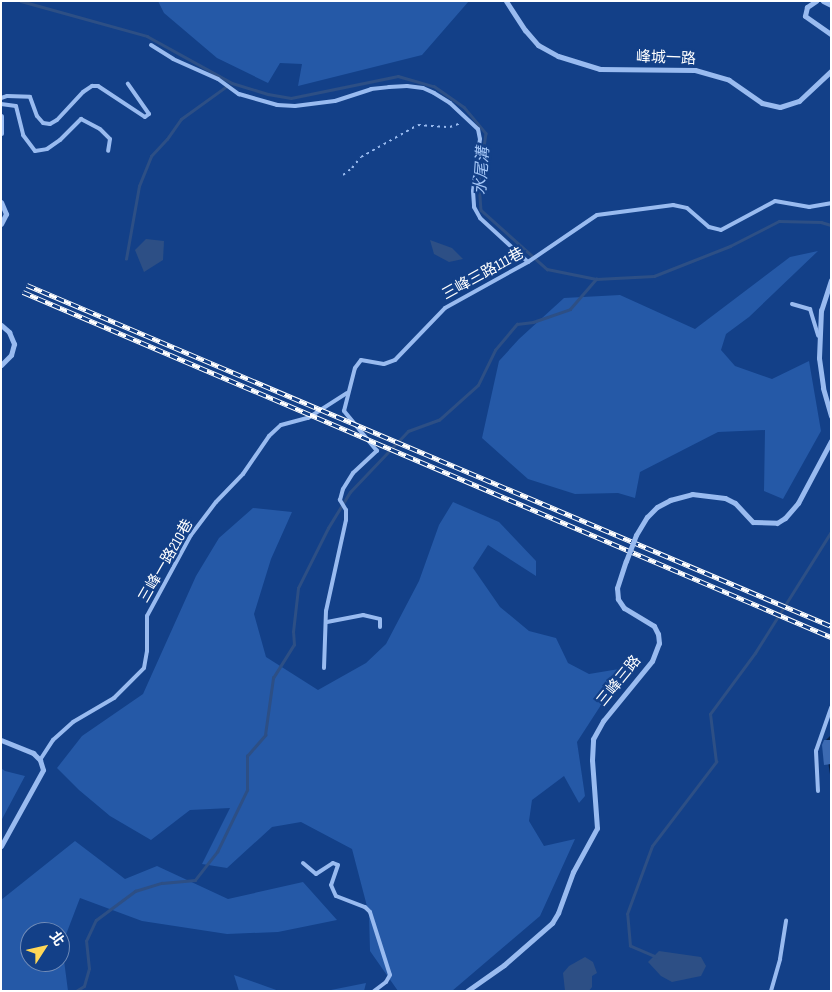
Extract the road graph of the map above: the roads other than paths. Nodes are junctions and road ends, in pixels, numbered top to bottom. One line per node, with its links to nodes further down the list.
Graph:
1 (506, 1): 7 (street, 峰城一路)
2 (816, 1): 5 (street)
3 (823, 1): 4 (street)
4 (831, 5)
5 (831, 34)
6 (151, 45): 17 (lane)
7 (831, 71)
8 (128, 84): 9 (lane)
9 (1, 98)
10 (1, 104): 13 (lane)
11 (1, 116): 12 (street)
12 (1, 133)
13 (108, 151)
14 (1, 202): 16 (street)
15 (831, 203): 17 (lane, 三峰三路111巷)
16 (1, 224)
17 (529, 262): 23 (lane, 三峰三路111巷)
18 (831, 280): 21 (street)
19 (792, 304): 21 (lane)
20 (1, 325): 22 (street)
21 (819, 338): 24 (street)
22 (1, 365)
23 (347, 393): 27 (lane, 三峰三路111巷); 32 (lane, 三峰一路210巷)
24 (830, 407): 25 (street)
25 (831, 416)
26 (831, 441): 38 (street, 三峰三路, bridge)
27 (327, 622): 28 (lane); 29 (lane, 三峰三路111巷)
28 (380, 627)
29 (324, 668)
30 (831, 708): 33 (lane)
31 (1, 740): 32 (street)
32 (40, 760): 34 (street)
33 (818, 791)
34 (1, 846)
35 (303, 863): 37 (lane)
36 (786, 920): 39 (lane)
37 (374, 991)
38 (467, 991)
39 (771, 991)

